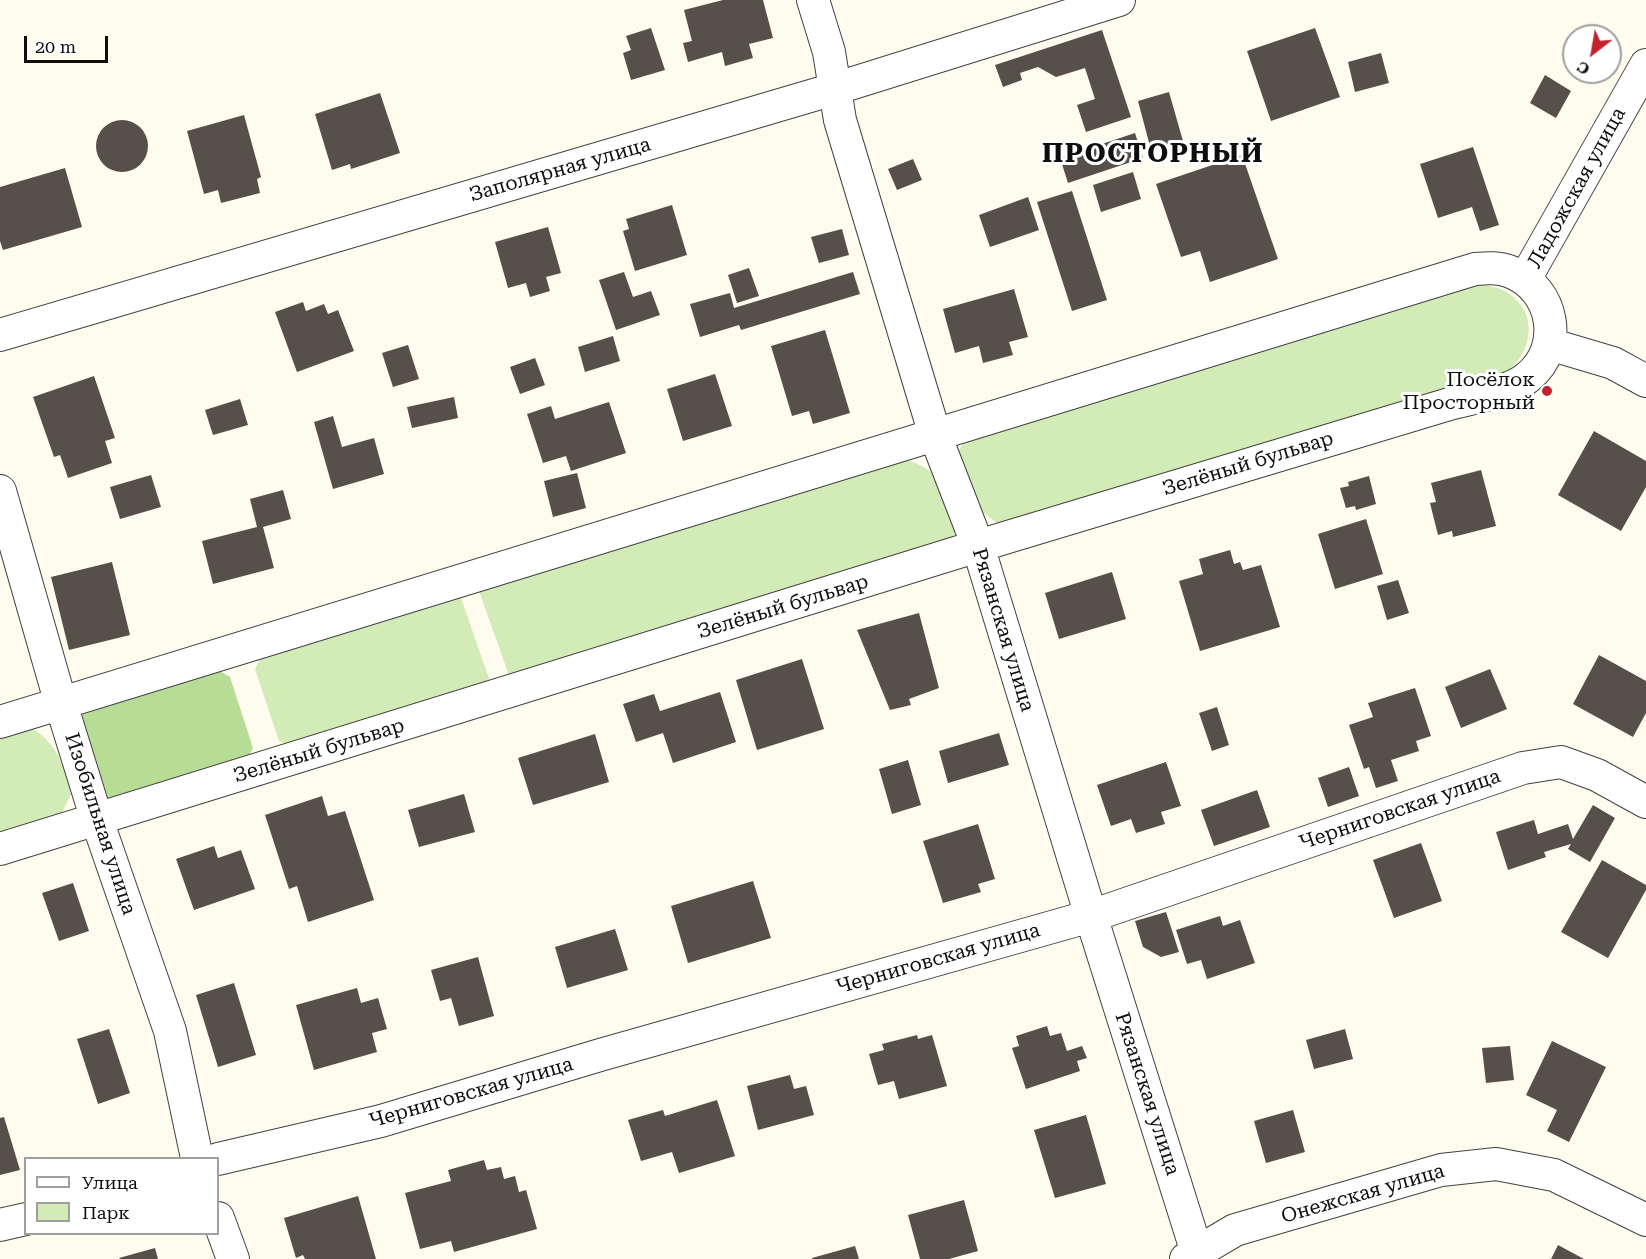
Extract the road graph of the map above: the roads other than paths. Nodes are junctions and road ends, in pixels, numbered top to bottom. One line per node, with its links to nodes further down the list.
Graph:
1 (813, 0): 4 (street, Рязанская улица)
2 (1119, 0): 4 (street, Заполярная улица)
3 (1646, 65): 5 (street, Ладожская улица)
4 (834, 89): 6 (street, Заполярная улица); 9 (street, Рязанская улица)
5 (1525, 279): 7 (street); 9 (street)
6 (0, 335)
7 (1549, 344): 8 (street); 11 (street, Зелёный бульвар)
8 (1646, 381)
9 (935, 435): 11 (street, Рязанская улица); 12 (street)
10 (0, 491): 12 (street, Изобильная улица)
11 (978, 546): 15 (street, Зелёный бульвар); 17 (street, Рязанская улица)
12 (61, 704): 13 (street); 15 (street, Изобильная улица)
13 (0, 722)
14 (1646, 802): 17 (street, Черниговская улица)
15 (97, 820): 16 (street, Зелёный бульвар); 18 (street, Изобильная улица)
16 (0, 849)
17 (1091, 916): 19 (street, Черниговская улица); 24 (street, Рязанская улица)
18 (197, 1157)
19 (219, 1159)
20 (24, 1219): 23 (street)
21 (1646, 1220): 24 (street, Онежская улица)
22 (219, 1221): 25 (street)
23 (0, 1225)
24 (1194, 1257)
25 (232, 1259)

